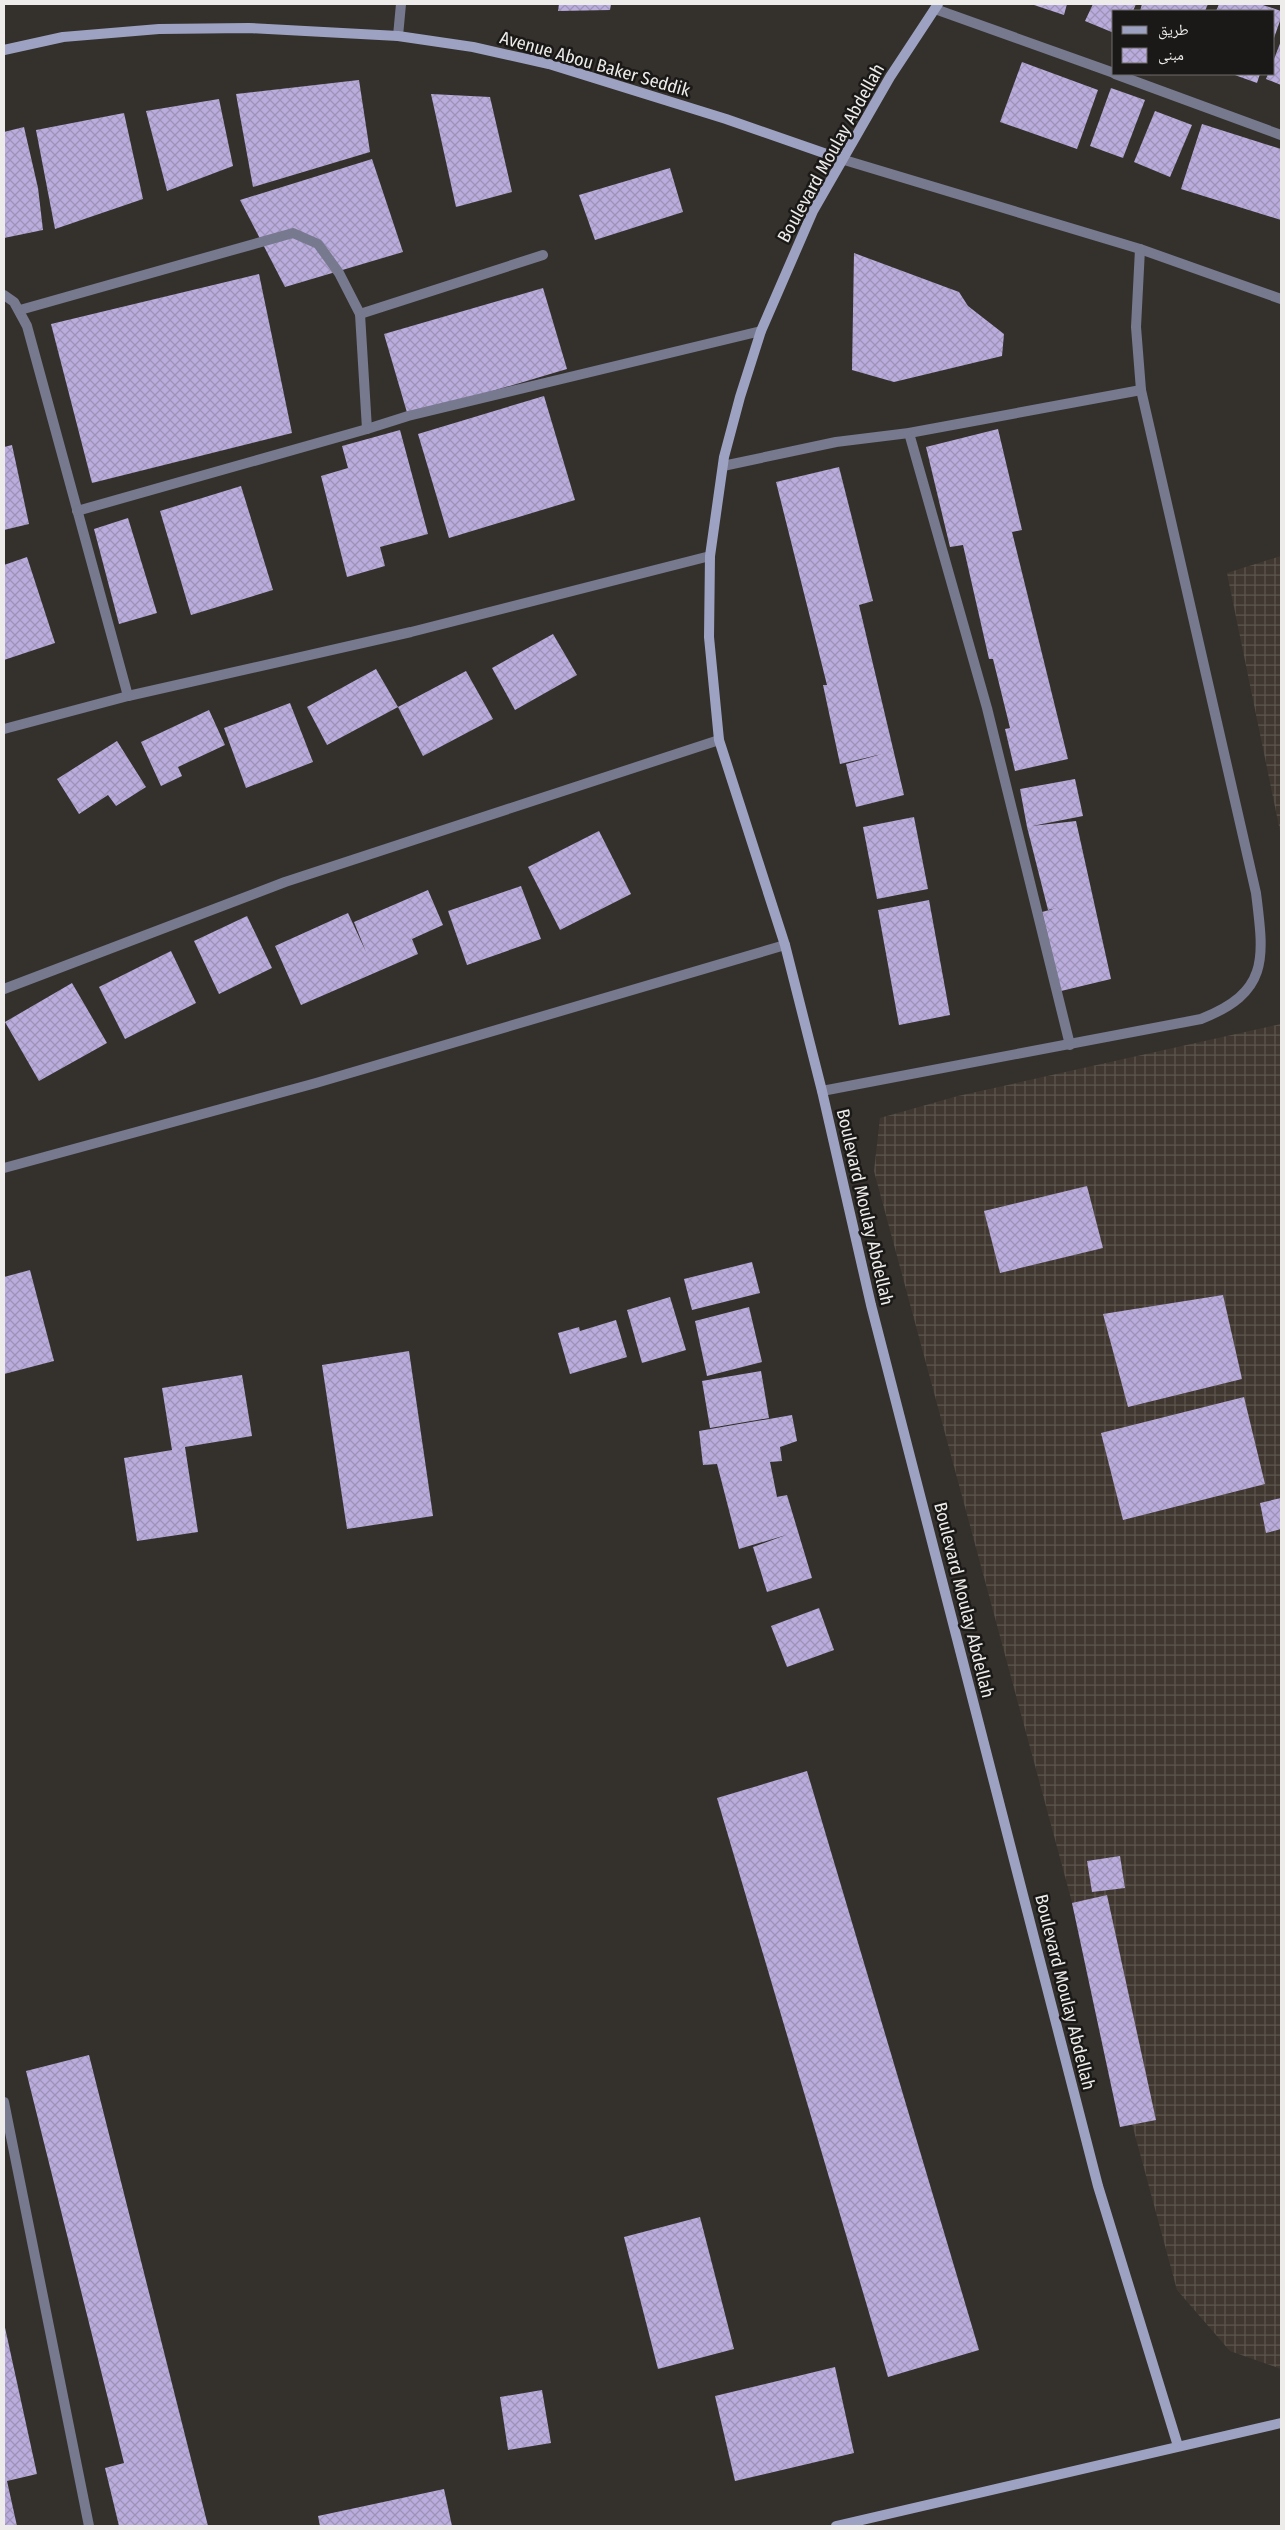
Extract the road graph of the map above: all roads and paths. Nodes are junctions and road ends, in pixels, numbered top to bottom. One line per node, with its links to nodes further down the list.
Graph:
1 (401, 4): 3 (street)
2 (937, 6): 5 (street); 8 (main road, Boulevard Moulay Abdellah)
3 (398, 36): 4 (main road, Avenue Abou Baker Seddik); 8 (main road, Avenue Abou Baker Seddik)
4 (4, 50)
5 (1112, 73)
6 (1117, 75): 7 (street)
7 (1281, 135)
8 (841, 159): 9 (street); 15 (main road, Boulevard Moulay Abdellah)
9 (1140, 249): 12 (street); 16 (street)
10 (543, 255): 14 (street)
11 (4, 295): 13 (street)
12 (1281, 299)
13 (20, 310): 14 (street); 20 (street)
14 (360, 314): 17 (street)
15 (761, 331): 17 (street); 19 (main road, Boulevard Moulay Abdellah)
16 (1141, 390): 18 (street); 27 (street)
17 (367, 429): 20 (street)
18 (909, 433): 19 (street); 27 (street)
19 (723, 466): 21 (main road, Boulevard Moulay Abdellah)
20 (77, 511): 22 (street)
21 (710, 556): 22 (street); 24 (main road, Boulevard Moulay Abdellah)
22 (128, 696): 23 (street)
23 (4, 730)
24 (719, 740): 25 (main road, Boulevard Moulay Abdellah); 26 (street)
25 (784, 945): 28 (main road, Boulevard Moulay Abdellah); 29 (street)
26 (4, 989)
27 (1070, 1045): 28 (street)
28 (822, 1091): 32 (main road, Boulevard Moulay Abdellah)
29 (4, 1168)
30 (4, 2102): 33 (street)
31 (1281, 2423): 32 (main road)
32 (1178, 2446): 34 (main road)
33 (89, 2526)
34 (836, 2526)

